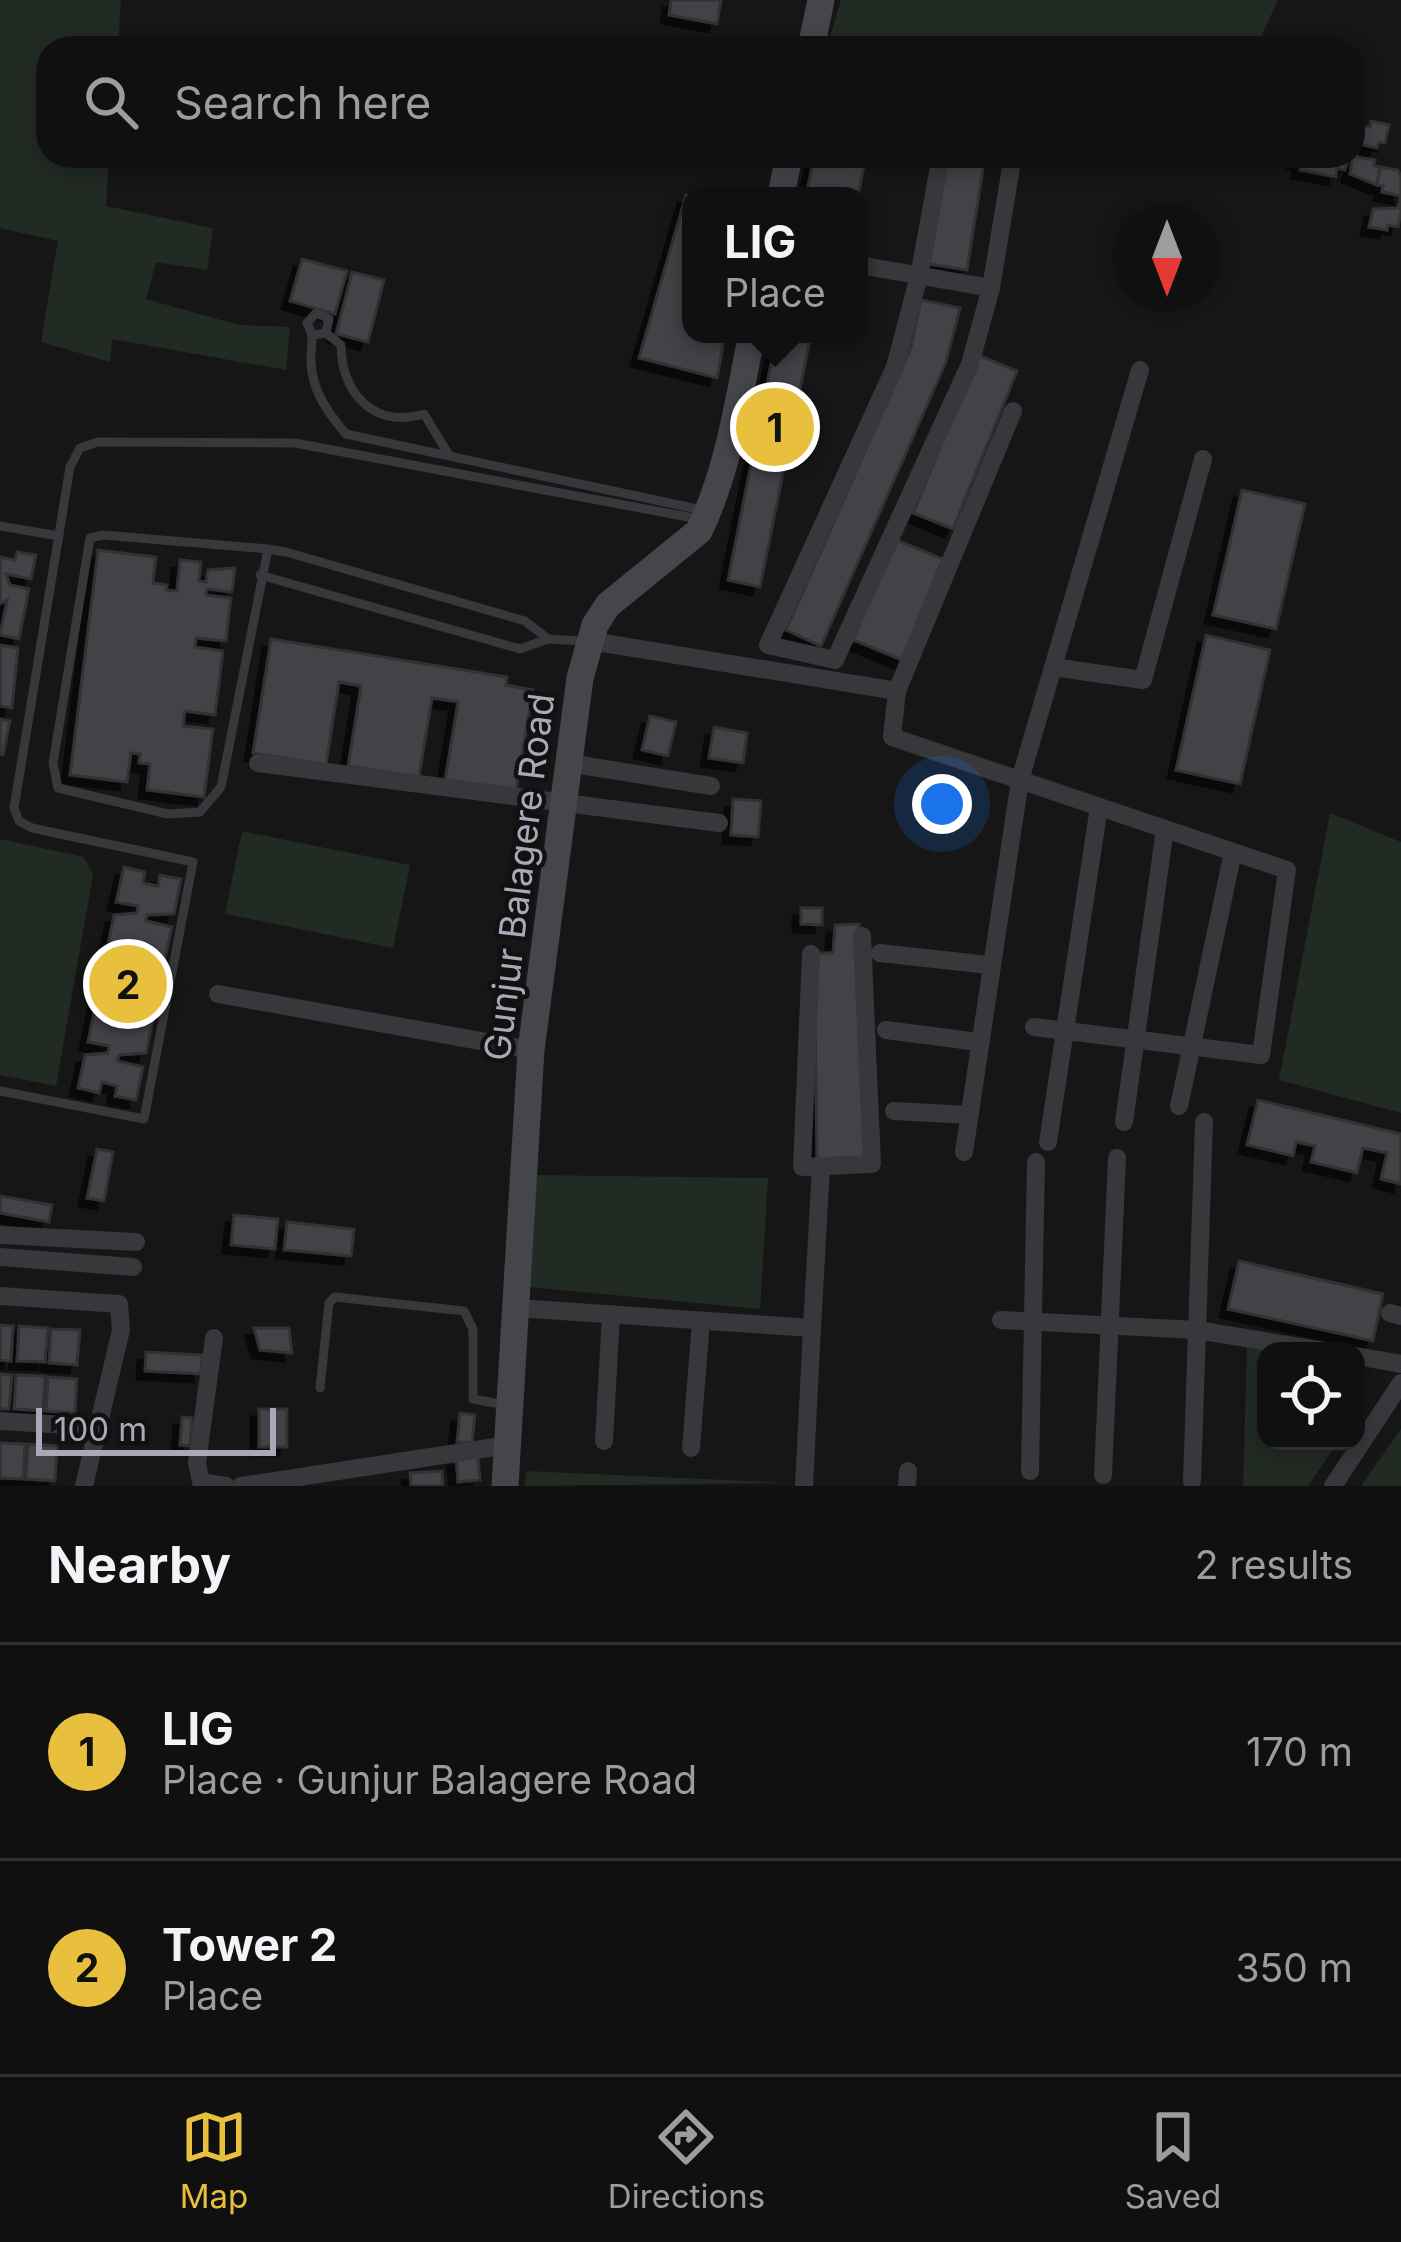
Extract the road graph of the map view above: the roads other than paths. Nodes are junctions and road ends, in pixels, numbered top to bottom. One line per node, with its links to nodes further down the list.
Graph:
1 (821, 0): 2 (street)
2 (814, 36)
3 (938, 168): 6 (street)
4 (1011, 168): 7 (street)
5 (868, 267): 6 (street)
6 (919, 276): 7 (street); 7 (street)
7 (991, 288)
8 (750, 343): 13 (street, Gunjur Balagere Road)
9 (1140, 370): 20 (street)
10 (1013, 412): 21 (street)
11 (449, 455): 11 (lane); 13 (lane)
12 (1203, 459): 20 (street)
13 (706, 516): 15 (lane); 19 (street, Gunjur Balagere Road)
14 (0, 526): 15 (lane)
15 (59, 536): 25 (lane)
16 (268, 549): 17 (lane); 17 (lane); 18 (lane)
17 (260, 574): 18 (lane)
18 (548, 639): 19 (lane)
19 (591, 641): 21 (street); 23 (street, Gunjur Balagere Road)
20 (1053, 667): 26 (street)
21 (897, 691): 26 (street)
22 (258, 763): 28 (street)
23 (568, 764): 27 (street); 28 (street, Gunjur Balagere Road)
24 (0, 772): 25 (lane)
25 (18, 775): 45 (lane)
26 (1019, 780): 29 (street); 36 (street)
27 (711, 786)
28 (563, 801): 30 (street); 44 (street, Gunjur Balagere Road)
29 (1100, 807): 31 (street); 40 (street)
30 (719, 823)
31 (1165, 829): 32 (street); 41 (street)
32 (1233, 852): 43 (street); 43 (street)
33 (862, 936): 55 (street)
34 (880, 953): 36 (street)
35 (811, 955): 55 (street)
36 (989, 965): 42 (street)
37 (218, 994): 44 (street)
38 (1034, 1027): 40 (street)
39 (886, 1030): 42 (street)
40 (1065, 1031): 41 (street); 51 (street)
41 (1136, 1040): 43 (street); 49 (street)
42 (979, 1042): 48 (street)
43 (1192, 1047): 46 (street)
44 (531, 1050): 61 (street, Gunjur Balagere Road)
45 (0, 1091)
46 (1180, 1106)
47 (894, 1112): 48 (street)
48 (969, 1115): 52 (street)
49 (1124, 1122)
50 (1204, 1122): 68 (street)
51 (1048, 1142)
52 (964, 1152)
53 (1117, 1158): 66 (street)
54 (1036, 1162): 65 (street)
55 (821, 1167): 67 (street)
56 (0, 1235): 57 (street)
57 (136, 1242)
58 (0, 1257): 59 (street)
59 (133, 1267)
60 (0, 1296): 77 (street)
61 (517, 1308): 62 (street); 75 (street, Gunjur Balagere Road)
62 (611, 1314): 64 (street); 78 (street)
63 (1000, 1320): 65 (street)
64 (701, 1321): 67 (street); 80 (street)
65 (1033, 1322): 66 (street); 81 (street)
66 (1110, 1326): 68 (street); 82 (street)
67 (812, 1328): 88 (street)
68 (1197, 1330): 70 (street); 83 (street)
69 (214, 1338): 85 (street)
70 (1270, 1342)
71 (1365, 1358): 72 (street)
72 (1401, 1364)
73 (1401, 1383): 89 (street)
74 (320, 1388): 75 (lane)
75 (511, 1405): 79 (street, Gunjur Balagere Road)
76 (0, 1421): 77 (street)
77 (98, 1427): 84 (street)
78 (604, 1441)
79 (508, 1445): 86 (street); 87 (street, Gunjur Balagere Road)
80 (691, 1448)
81 (1030, 1471)
82 (1103, 1475)
83 (1192, 1481)
84 (84, 1486)
85 (226, 1486)
86 (241, 1486)
87 (505, 1486)
88 (804, 1486)
89 (1333, 1486)

